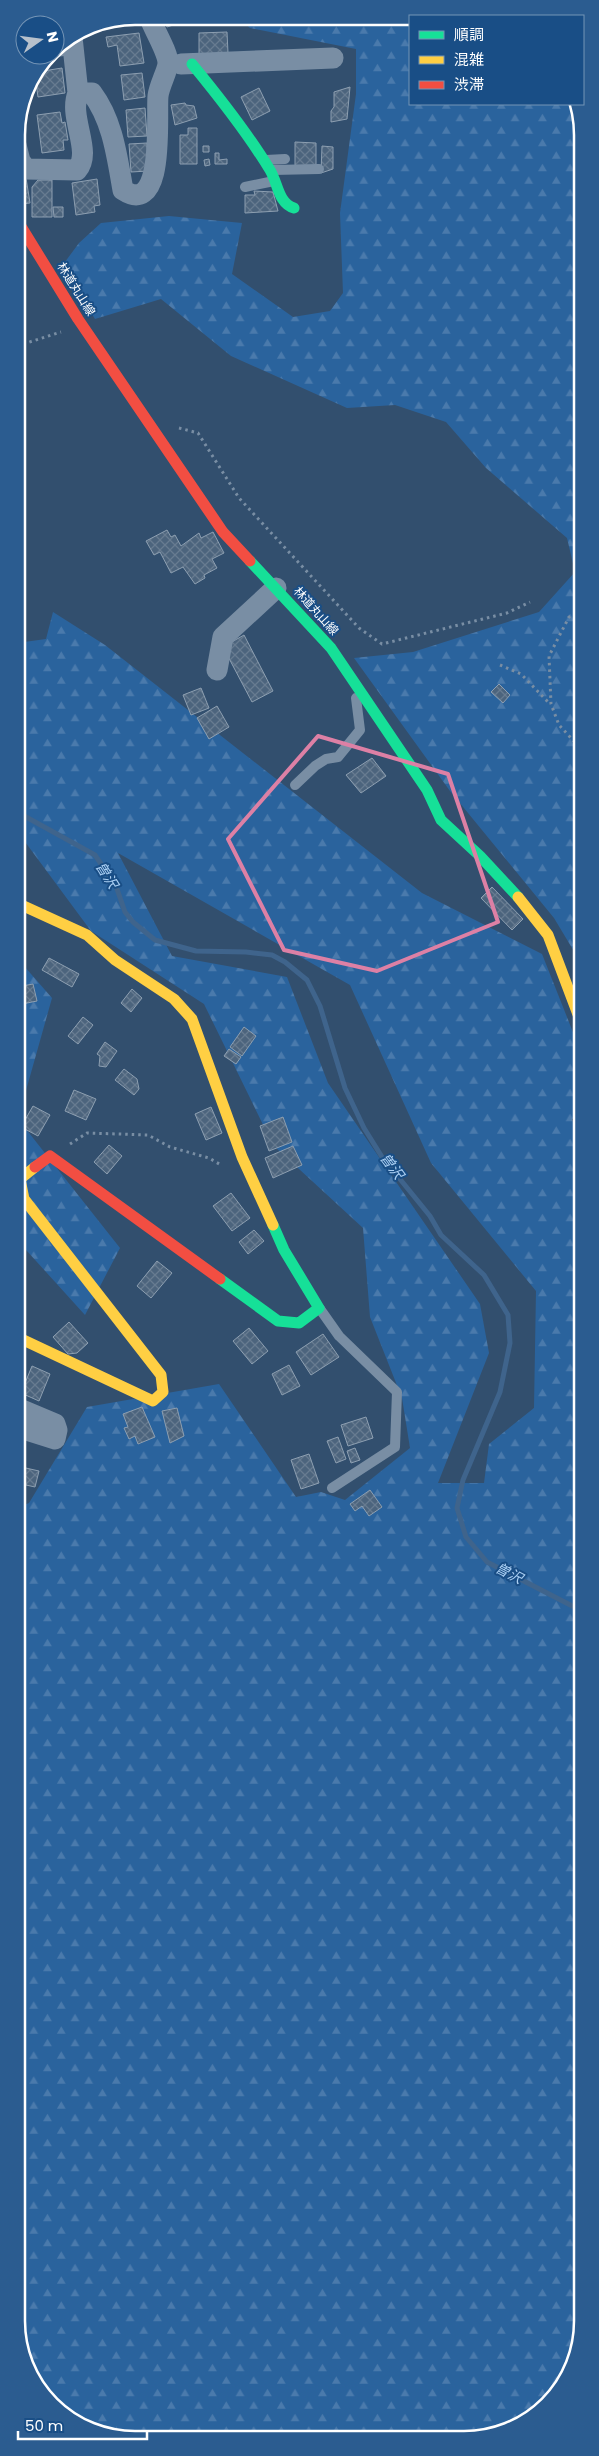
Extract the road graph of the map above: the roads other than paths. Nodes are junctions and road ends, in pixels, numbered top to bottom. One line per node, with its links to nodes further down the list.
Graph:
1 (153, 25): 4 (street)
2 (68, 48): 6 (street)
3 (333, 58): 5 (street)
4 (168, 63): 5 (street); 6 (street)
5 (192, 64): 8 (street)
6 (78, 93): 9 (street)
7 (285, 159): 8 (lane)
8 (267, 165): 10 (lane); 11 (street)
9 (25, 168)
10 (319, 169)
11 (275, 181): 12 (lane); 13 (street)
12 (244, 187)
13 (294, 208)
14 (25, 234): 15 (street, 林道丸山線)
15 (276, 588): 16 (street); 17 (street, 林道丸山線)
16 (217, 670)
17 (357, 687): 18 (lane); 20 (street, 林道丸山線)
18 (295, 785)
19 (25, 908): 23 (street)
20 (574, 1004)
21 (25, 1175): 23 (street)
22 (25, 1200): 24 (street)
23 (319, 1308): 27 (lane)
24 (25, 1341)
25 (25, 1411): 26 (street)
26 (25, 1430)
27 (332, 1488)

